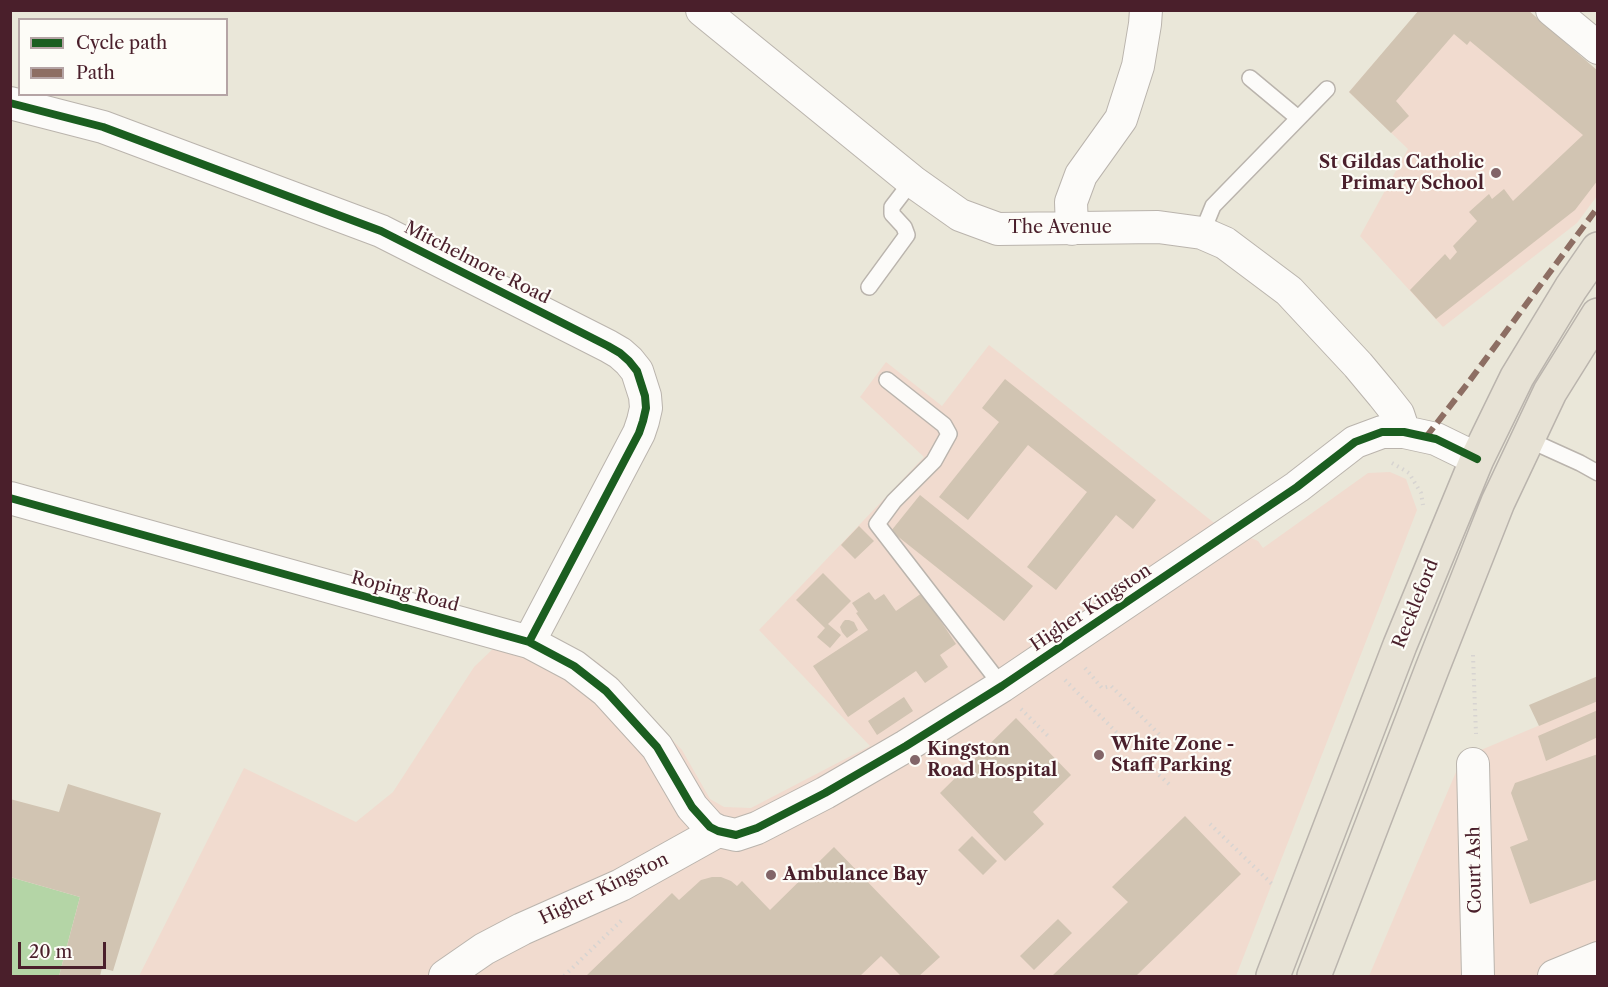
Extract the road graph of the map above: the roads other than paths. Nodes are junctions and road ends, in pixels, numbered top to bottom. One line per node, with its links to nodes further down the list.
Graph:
1 (702, 10): 9 (street, The Avenue)
2 (1146, 10): 10 (street)
3 (1552, 10): 4 (street)
4 (1598, 48)
5 (1250, 78): 8 (lane)
6 (1326, 89): 8 (lane)
7 (10, 103): 21 (street, Mitchelmore Road)
8 (1298, 118): 11 (lane)
9 (912, 181): 10 (street, The Avenue); 13 (lane)
10 (1072, 229): 11 (street, The Avenue)
11 (1202, 233): 16 (street, The Avenue)
12 (1598, 249): 18 (main road, Reckleford)
13 (869, 287)
14 (1598, 315): 17 (main road)
15 (887, 380): 22 (lane)
16 (1404, 432): 18 (street, Higher Kingston); 22 (street, Higher Kingston)
17 (1527, 439): 19 (lane); 28 (main road)
18 (1477, 459): 27 (main road, Reckleford)
19 (1598, 473)
20 (10, 498): 21 (street, Roping Road)
21 (529, 642): 24 (street, Roping Road)
22 (1011, 696): 24 (street, Higher Kingston)
23 (1473, 764): 29 (street, Court Ash)
24 (718, 831): 26 (street, Higher Kingston)
25 (1598, 958): 30 (street)
26 (445, 976)
27 (1273, 976)
28 (1314, 976)
29 (1478, 976)
30 (1554, 976)

